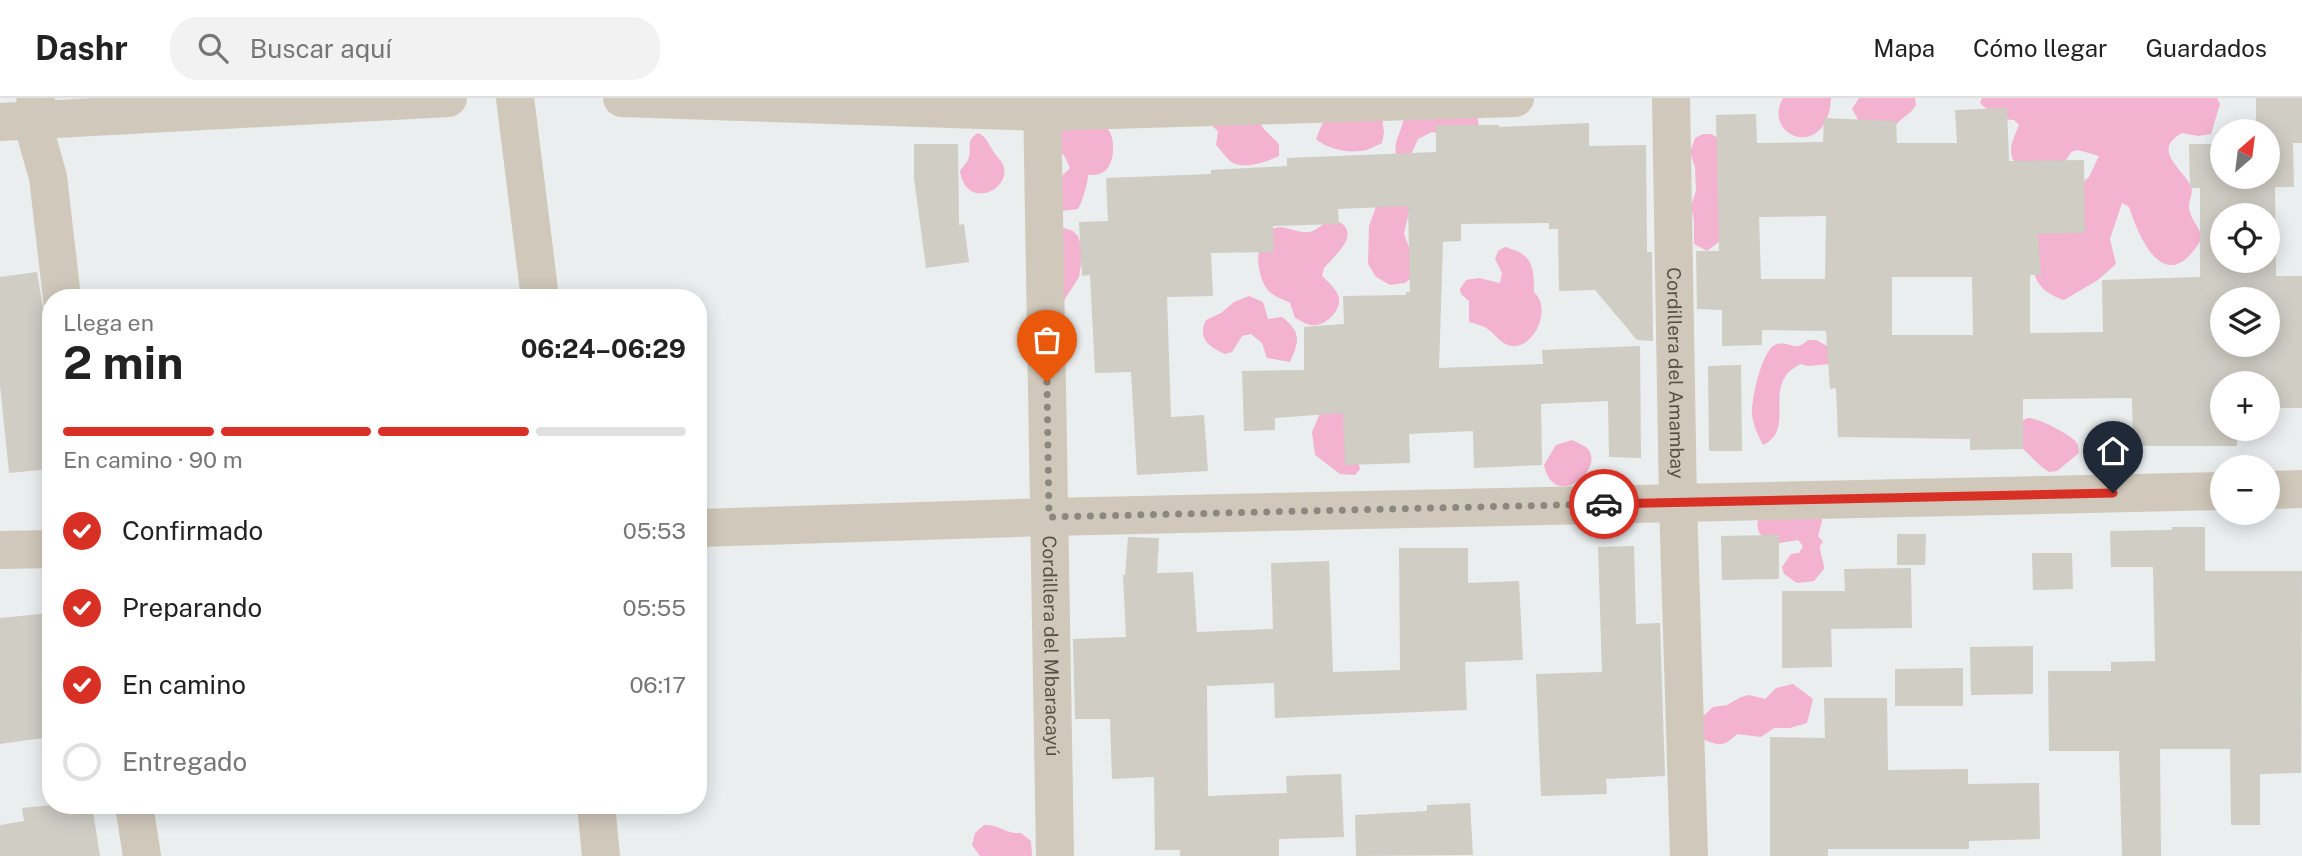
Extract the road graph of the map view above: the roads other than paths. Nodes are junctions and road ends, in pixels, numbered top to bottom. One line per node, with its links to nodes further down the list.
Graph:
1 (448, 98): 7 (street)
2 (515, 98): 9 (street)
3 (622, 98): 6 (street)
4 (1515, 98): 6 (street)
5 (1671, 98): 13 (street, Cordillera del Amambay)
6 (1042, 105): 14 (street, Cordillera del Mbaracayú)
7 (23, 114): 8 (street)
8 (61, 289)
9 (539, 289)
10 (2280, 489): 11 (street)
11 (2302, 489)
12 (2210, 491): 13 (street)
13 (1678, 503): 14 (street); 23 (street, Cordillera del Amambay)
14 (1049, 517): 15 (street); 22 (street, Cordillera del Mbaracayú)
15 (707, 528)
16 (42, 549): 17 (street)
17 (0, 550)
18 (135, 814): 20 (street)
19 (597, 814): 21 (street)
20 (142, 856)
21 (601, 856)
22 (1055, 856)
23 (1689, 856)

